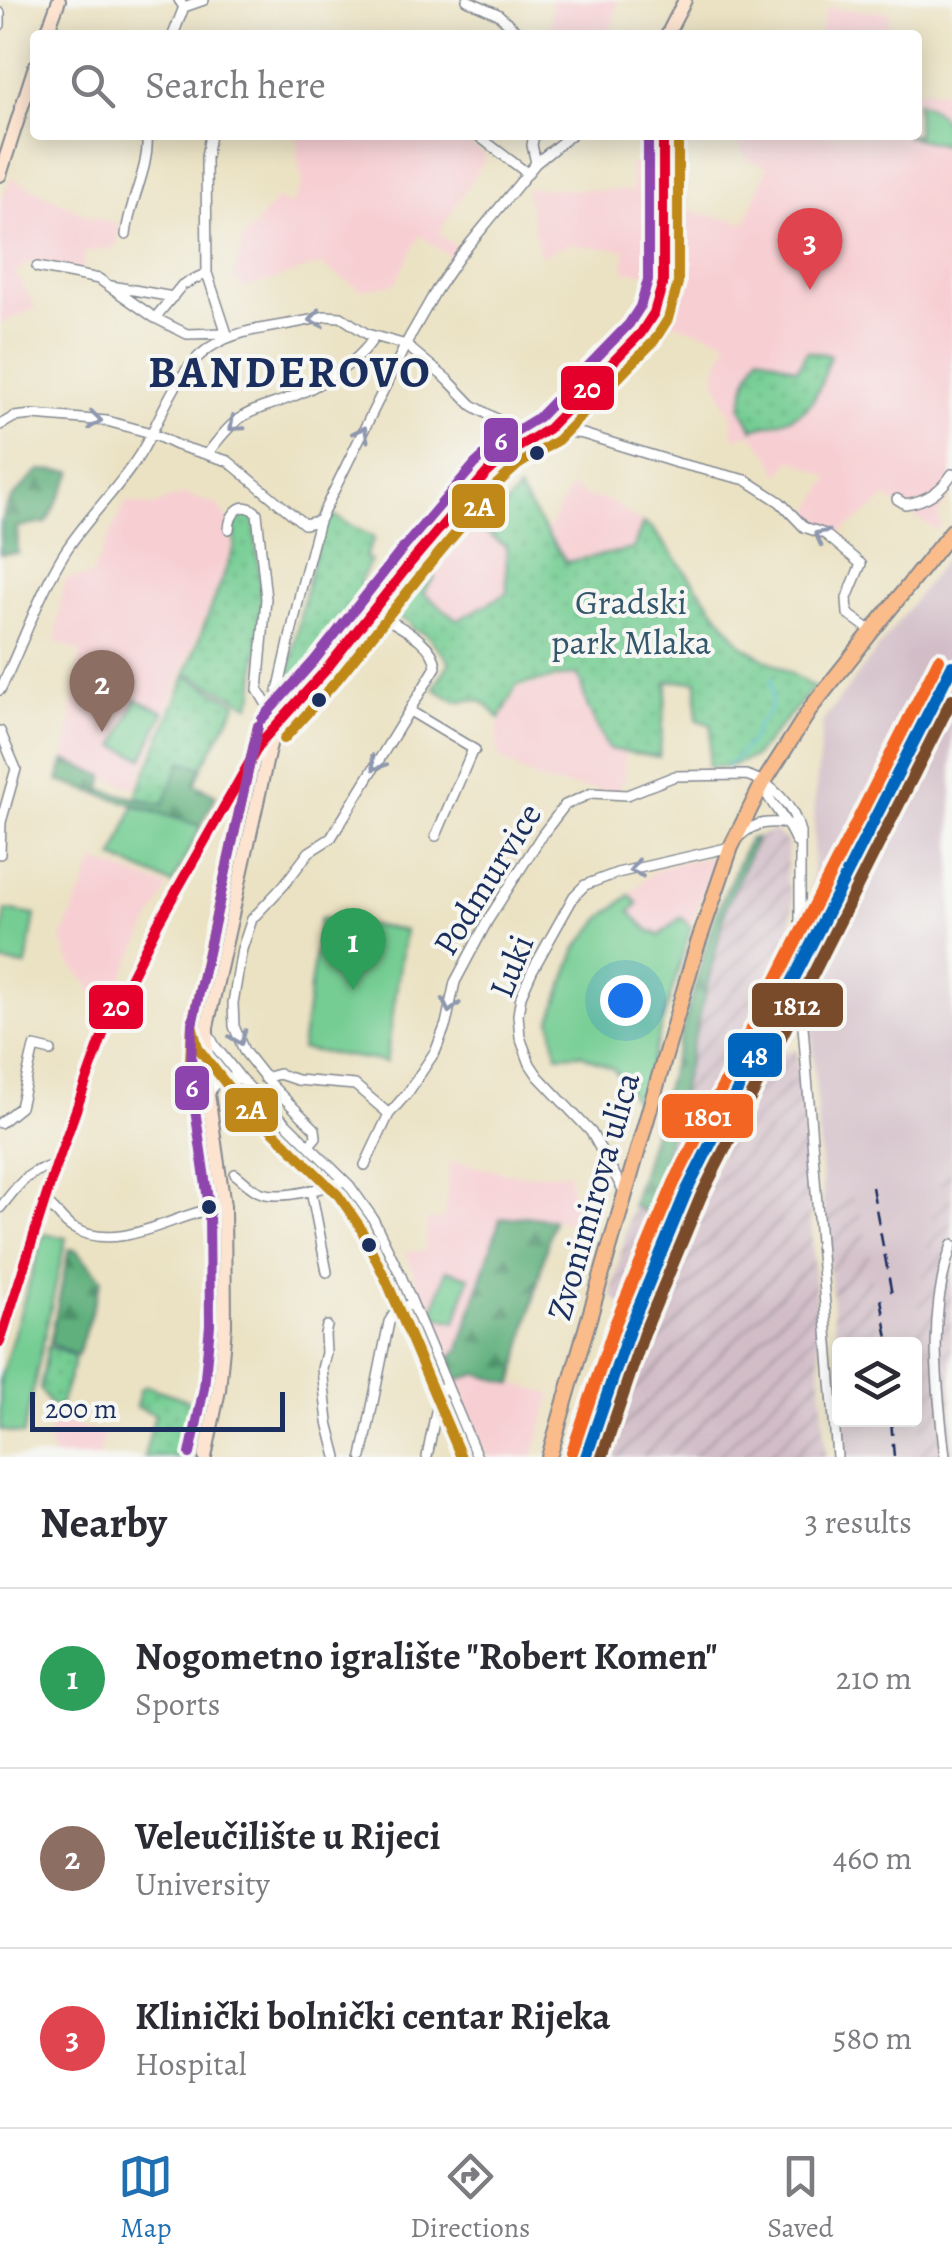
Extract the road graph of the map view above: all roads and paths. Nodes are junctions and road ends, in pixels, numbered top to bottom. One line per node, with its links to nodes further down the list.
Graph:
1 (58, 0): 8 (main road)
2 (204, 0): 5 (street)
3 (467, 0): 10 (street)
4 (685, 0): 11 (main road)
5 (182, 4): 9 (street)
6 (0, 13): 7 (street)
7 (0, 26)
8 (48, 30)
9 (174, 30)
10 (516, 30)
11 (670, 30)
12 (30, 82): 21 (main road)
13 (146, 140): 22 (street)
14 (209, 140): 24 (street)
15 (483, 140): 20 (street)
16 (533, 140): 19 (street)
17 (565, 140): 19 (street)
18 (663, 140): 32 (main road)
19 (536, 163): 20 (street)
20 (527, 174): 30 (street)
21 (0, 175)
22 (126, 235)
23 (37, 267): 25 (street)
24 (207, 272): 26 (street); 28 (street)
25 (109, 285): 26 (street); 27 (street)
26 (172, 296): 27 (street)
27 (155, 318): 28 (street)
28 (228, 335): 29 (street, one-way to 28); 33 (street)
29 (374, 337): 30 (street); 35 (street, one-way to 35)
30 (406, 345): 34 (street); 38 (street, one-way to 30)
31 (0, 425): 33 (street, one-way to 33)
32 (548, 429): 34 (main road); 44 (street, one-way to 32)
33 (151, 433): 35 (street); 46 (street)
34 (531, 439): 43 (main road)
35 (207, 454): 39 (street)
36 (952, 474): 37 (street)
37 (897, 499)
38 (319, 521): 39 (street); 42 (street)
39 (304, 524): 42 (street)
40 (229, 529): 47 (street)
41 (952, 530): 44 (main road, Zvonimirova ulica)
42 (310, 548): 45 (street)
43 (373, 610): 48 (street); 49 (main road)
44 (873, 632): 51 (main road, Zvonimirova ulica)
45 (280, 686): 47 (street); 49 (street)
46 (0, 690)
47 (258, 690): 49 (street)
48 (410, 711): 54 (street, Podmurvice); 62 (street, one-way to 62)
49 (274, 728): 58 (main road); 69 (main road)
50 (0, 731): 52 (street)
51 (762, 785): 53 (street); 55 (main road, Zvonimirova ulica); 56 (street); 65 (street, Podmurvice, one-way to 65)
52 (0, 823): 57 (street)
53 (789, 824): 55 (street, Luki); 56 (street)
54 (436, 836)
55 (732, 846): 73 (main road, Zvonimirova ulica); 73 (street, Luki, one-way to 73)
56 (799, 850): 89 (street)
57 (0, 854)
58 (207, 1027): 60 (street); 61 (main road)
59 (51, 1051): 66 (street)
60 (230, 1063): 61 (street); 63 (street)
61 (205, 1071): 64 (main road)
62 (264, 1078): 65 (street); 67 (street)
63 (242, 1080): 64 (street); 67 (street)
64 (208, 1100): 75 (main road)
65 (389, 1114): 68 (street, Podmurvice)
66 (0, 1123)
67 (309, 1145): 71 (street)
68 (365, 1165)
69 (56, 1166): 74 (main road); 76 (street)
70 (235, 1174): 72 (street)
71 (344, 1180): 72 (street); 79 (street)
72 (311, 1190): 78 (street)
73 (625, 1194): 88 (main road, Zvonimirova ulica)
74 (45, 1202): 75 (street); 81 (main road)
75 (224, 1206): 83 (main road)
76 (0, 1208)
77 (952, 1245): 90 (street)
78 (327, 1272)
79 (412, 1303): 82 (street); 85 (street)
80 (328, 1326): 84 (street)
81 (0, 1342)
82 (447, 1386): 86 (street); 87 (street)
83 (205, 1457)
84 (338, 1457)
85 (362, 1457)
86 (427, 1457)
87 (477, 1457)
88 (549, 1457)
89 (837, 1457)
90 (945, 1457)

